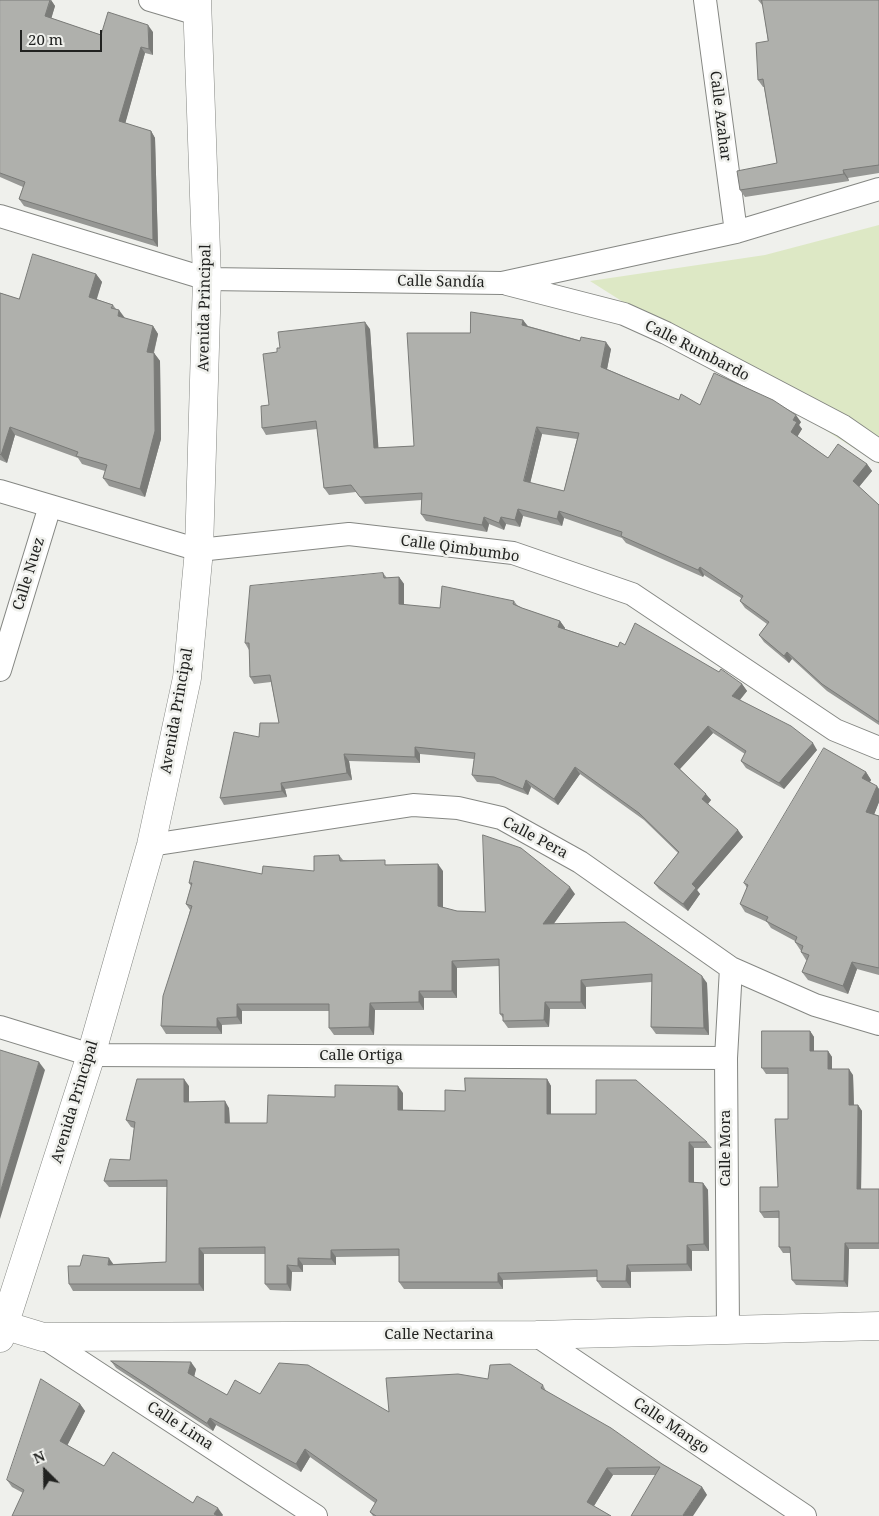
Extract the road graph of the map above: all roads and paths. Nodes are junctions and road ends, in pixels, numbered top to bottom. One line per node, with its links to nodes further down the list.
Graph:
1 (150, 0): 3 (street)
2 (705, 0): 6 (street, Calle Azahar)
3 (197, 7): 7 (street, Avenida Principal)
4 (879, 189): 6 (street, Calle Sandía)
5 (0, 216): 7 (street, Calle Sandía)
6 (736, 232): 8 (street, Calle Sandía)
7 (207, 279): 8 (street, Calle Sandía); 12 (street, Avenida Principal)
8 (502, 283): 9 (street, Calle Rumbardo)
9 (879, 451)
10 (0, 491): 11 (street, Calle Qimbumbo)
11 (50, 506): 12 (street, Calle Qimbumbo); 13 (street, Calle Nuez)
12 (199, 550): 14 (street, Calle Qimbumbo); 15 (street, Avenida Principal)
13 (0, 670)
14 (879, 748)
15 (151, 845): 16 (street, Calle Pera); 19 (street, Avenida Principal)
16 (731, 968): 17 (street, Calle Pera); 20 (street, Calle Mora)
17 (879, 1024)
18 (0, 1027): 19 (street, Calle Ortiga)
19 (91, 1055): 20 (street, Calle Ortiga); 23 (street, Avenida Principal)
20 (726, 1058): 22 (street, Calle Mora)
21 (879, 1326): 22 (street, Calle Nectarina)
22 (728, 1329): 24 (street, Calle Nectarina)
23 (2, 1330): 25 (street, Calle Nectarina)
24 (536, 1335): 25 (street, Calle Nectarina); 27 (street, Calle Mango)
25 (43, 1337): 26 (street, Calle Lima)
26 (316, 1516)
27 (806, 1516)

